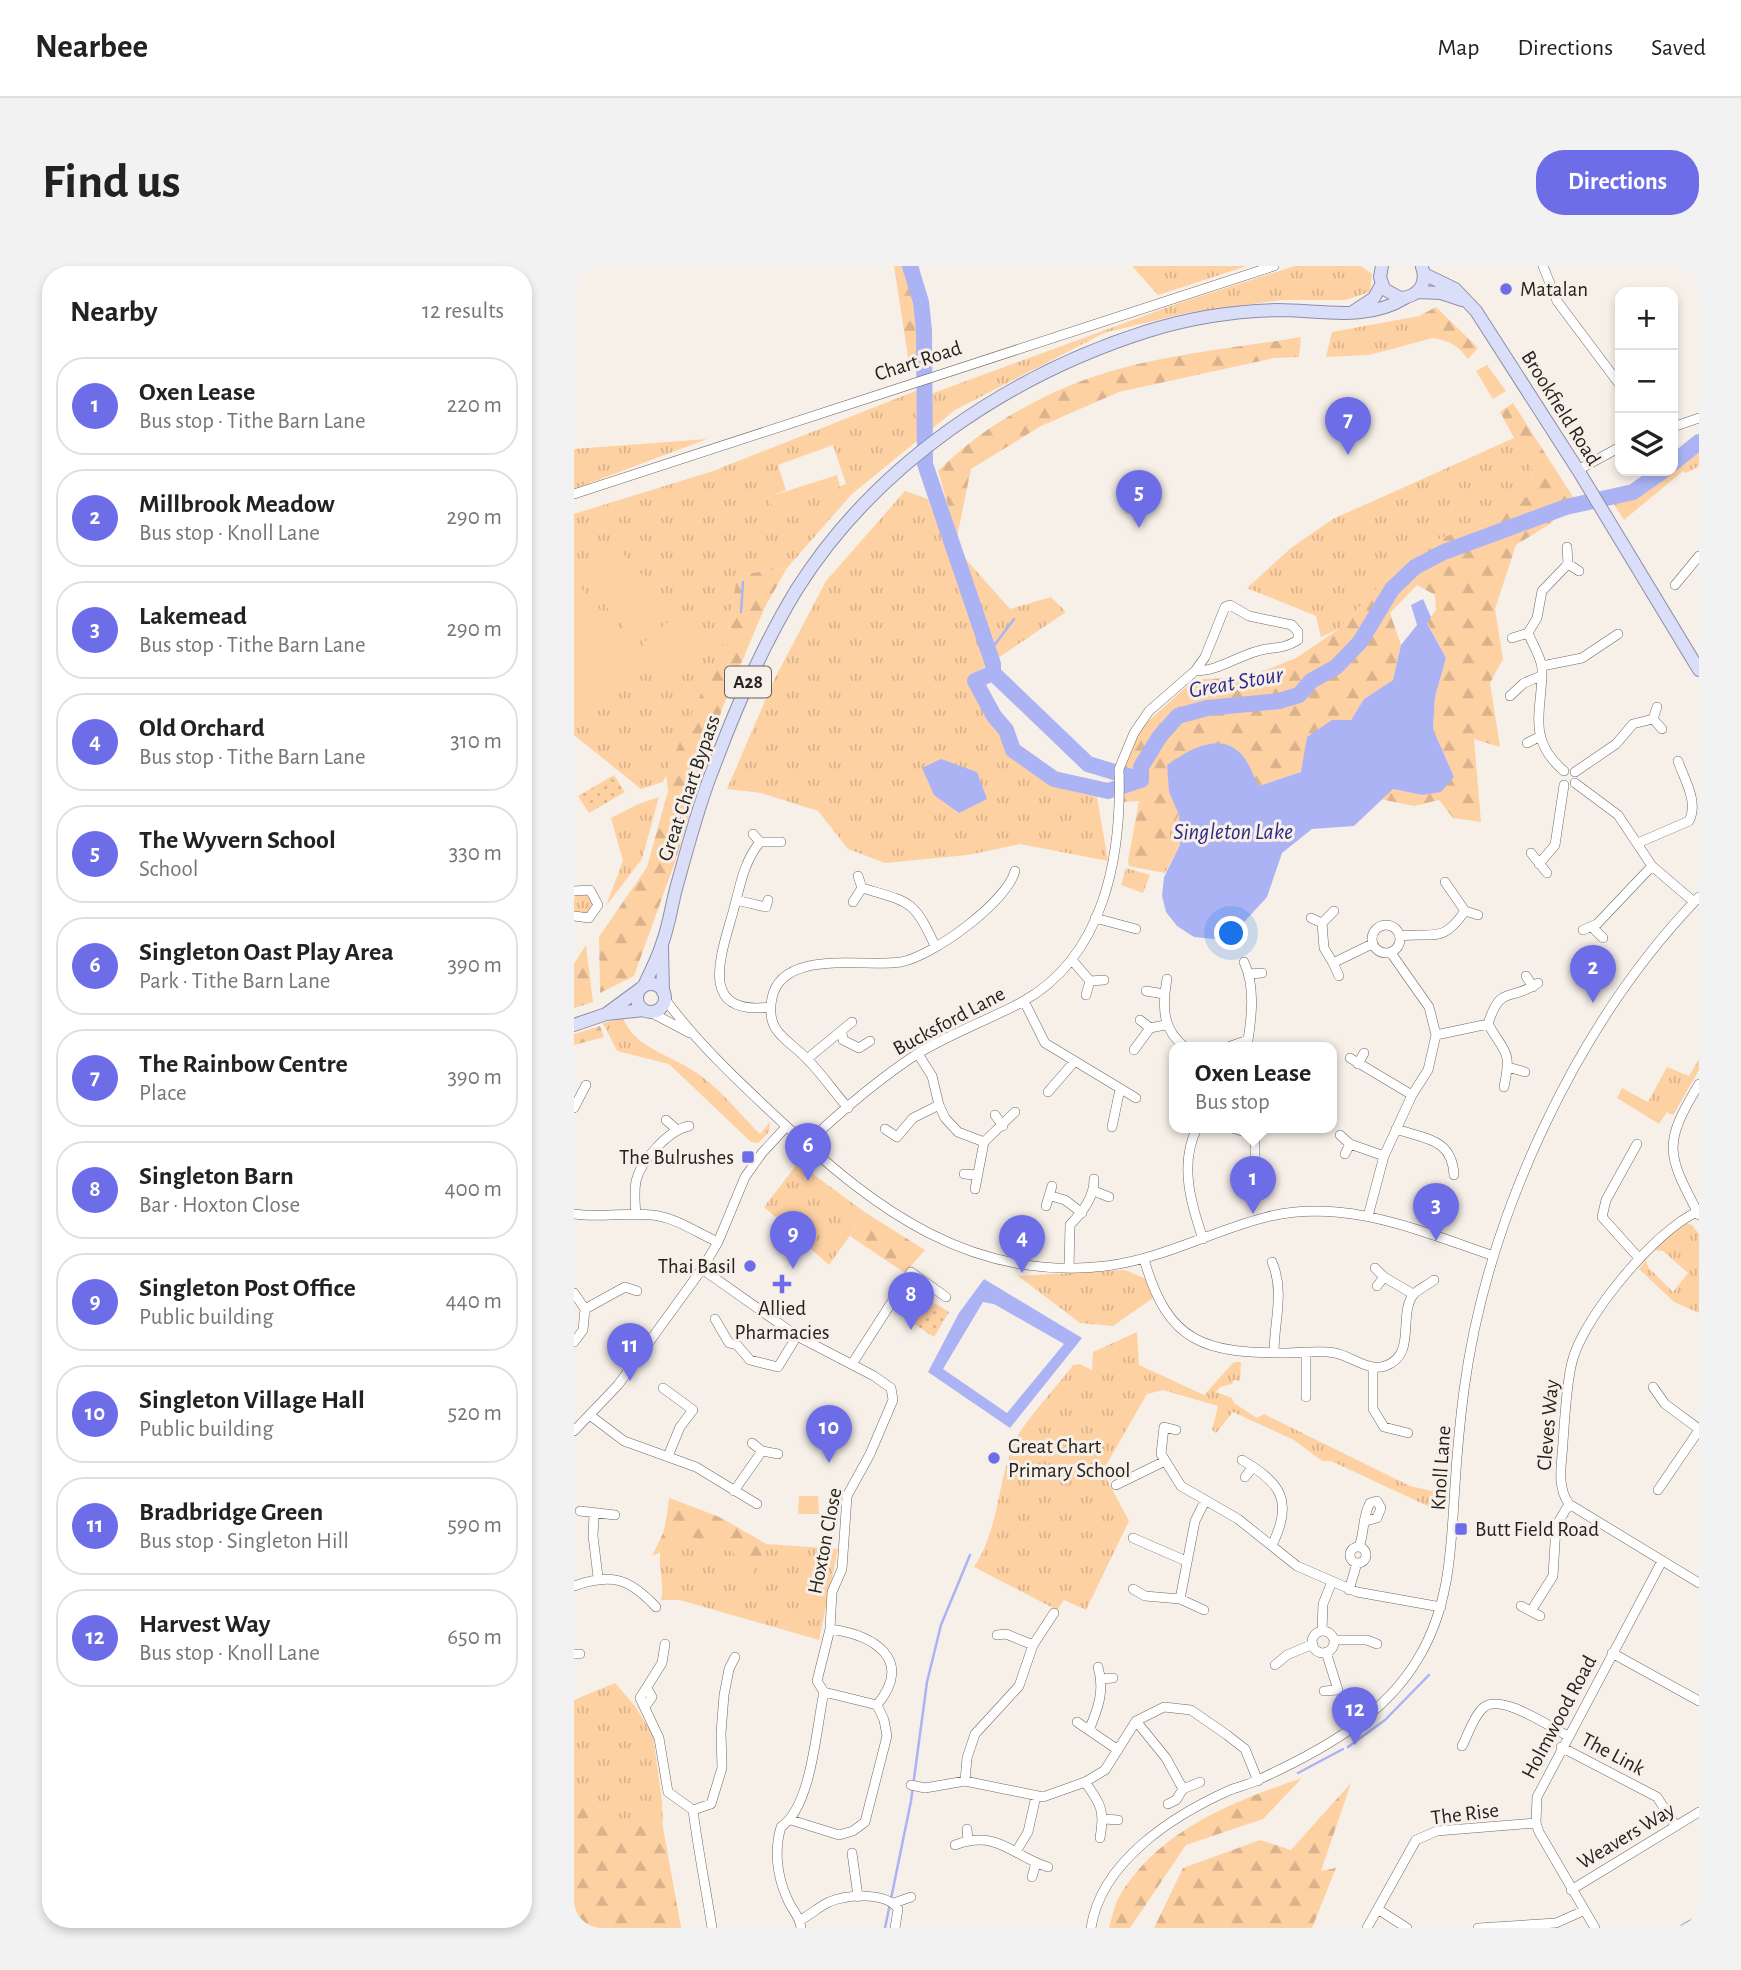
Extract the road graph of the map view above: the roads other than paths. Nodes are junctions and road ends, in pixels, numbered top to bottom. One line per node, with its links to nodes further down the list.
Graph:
1 (1274, 266): 13 (street, Chart Road)
2 (1543, 266): 8 (street)
3 (1423, 268): 5 (main road); 6 (main road, Brookfield Road)
4 (1380, 273): 5 (main road); 7 (main road)
5 (1411, 295): 6 (main road, Brookfield Road); 7 (main road, Great Chart Bypass / A28)
6 (1476, 311): 12 (main road, Brookfield Road)
7 (1350, 313): 64 (main road, Great Chart Bypass / A28)
8 (1615, 379)
9 (1699, 418): 10 (street)
10 (1678, 425)
11 (1615, 450): 12 (street)
12 (1578, 470): 22 (main road, Brookfield Road)
13 (574, 494)
14 (1567, 547): 16 (street)
15 (1699, 556): 18 (street)
16 (1568, 564): 17 (street); 19 (street)
17 (1579, 571)
18 (1675, 585)
19 (1528, 633): 21 (street); 24 (street)
20 (1618, 634): 24 (street)
21 (1512, 638)
22 (1699, 670)
23 (1195, 671): 23 (street, Bucksford Lane); 57 (street, Bucksford Lane)
24 (1542, 671): 25 (street); 29 (street)
25 (1510, 696)
26 (1657, 707): 27 (street)
27 (1653, 719): 28 (street); 33 (street)
28 (1662, 729)
29 (1541, 736): 30 (street); 32 (street)
30 (1527, 743)
31 (1678, 761): 39 (street)
32 (1564, 771): 33 (street); 35 (street)
33 (1575, 772): 34 (street)
34 (1575, 783): 35 (street); 39 (street)
35 (1564, 785): 41 (street)
36 (753, 834): 37 (street)
37 (760, 842): 38 (street); 49 (street)
38 (781, 842)
39 (1639, 843): 42 (street)
40 (1531, 853): 41 (street)
41 (1539, 864): 44 (street)
42 (1652, 866): 51 (street); 62 (street)
43 (1016, 871): 65 (street)
44 (1547, 873)
45 (858, 876): 47 (street)
46 (1445, 882): 54 (street)
47 (862, 888): 52 (street); 65 (street)
48 (574, 891): 56 (street)
49 (736, 900): 50 (street); 83 (street)
50 (768, 900)
51 (1696, 900): 152 (street, Knoll Lane)
52 (853, 902)
53 (1334, 911): 59 (street)
54 (1465, 911): 55 (street); 61 (street)
55 (1478, 915)
56 (574, 916)
57 (1095, 918): 60 (street); 67 (street, Bucksford Lane)
58 (1311, 918): 59 (street)
59 (1322, 923): 69 (street)
60 (1136, 929)
61 (1400, 936): 63 (street); 66 (street)
62 (1603, 938)
63 (1372, 944): 66 (street); 69 (street)
64 (662, 946): 77 (main road, Great Chart Bypass / A28); 80 (main road, Great Chart Bypass / A28)
65 (935, 946): 83 (street)
66 (1391, 953): 94 (street)
67 (1072, 960): 76 (street); 82 (street, Bucksford Lane)
68 (1244, 962): 71 (street)
69 (1333, 962): 72 (street)
70 (1262, 973): 71 (street)
71 (1249, 974): 97 (street)
72 (1339, 976)
73 (1526, 976): 88 (street)
74 (1167, 979): 79 (street)
75 (1104, 980): 76 (street)
76 (1090, 981): 81 (street)
77 (642, 988): 80 (main road); 84 (main road); 85 (main road, Great Chart Bypass / A28)
78 (1146, 991): 79 (street)
79 (1164, 994): 90 (street)
80 (664, 995): 84 (main road); 93 (street)
81 (1086, 995)
82 (1024, 1000): 100 (street, Bucksford Lane); 103 (street)
83 (770, 1007): 102 (street)
84 (647, 1011): 85 (main road, Great Chart Bypass / A28); 93 (street)
85 (606, 1014): 89 (main road, Great Chart Bypass / A28)
86 (1140, 1020): 91 (street)
87 (852, 1022): 92 (street)
88 (1488, 1024): 94 (street); 105 (street)
89 (574, 1025)
90 (1165, 1025): 91 (street); 96 (street)
91 (1150, 1028): 98 (street)
92 (842, 1033): 95 (street); 102 (street)
93 (691, 1034): 122 (street)
94 (1436, 1035): 112 (street)
95 (870, 1041)
96 (1178, 1042)
97 (1249, 1042)
98 (1134, 1050)
99 (1364, 1053): 104 (street)
100 (918, 1054): 114 (street); 116 (street, Bucksford Lane)
101 (1350, 1058): 104 (street)
102 (807, 1059): 116 (street)
103 (1074, 1062): 110 (street); 111 (street)
104 (1358, 1064): 112 (street)
105 (1508, 1067): 106 (street); 109 (street)
106 (1525, 1072)
107 (1699, 1084): 146 (street)
108 (586, 1085): 115 (street)
109 (1504, 1087)
110 (1121, 1089): 113 (street); 123 (street)
111 (1048, 1091)
112 (1412, 1095): 126 (street)
113 (1136, 1098)
114 (939, 1105): 125 (street); 130 (street)
115 (574, 1108)
116 (848, 1108): 133 (street, Bucksford Lane)
117 (1015, 1112): 121 (street)
118 (995, 1115): 121 (street)
119 (666, 1120): 124 (street)
120 (689, 1126): 124 (street)
121 (1003, 1126): 130 (street)
122 (786, 1127): 133 (street); 151 (street)
123 (1112, 1127)
124 (677, 1129): 148 (street)
125 (885, 1129)
126 (1396, 1129): 135 (street); 138 (street)
127 (1196, 1133): 150 (street)
128 (1258, 1133): 142 (street)
129 (1340, 1135): 131 (street)
130 (984, 1142): 137 (street)
131 (1350, 1144): 134 (street); 135 (street)
132 (1637, 1144): 153 (street)
133 (805, 1145): 156 (street)
134 (1345, 1154)
135 (1384, 1156): 149 (street)
136 (964, 1174): 137 (street)
137 (977, 1175): 140 (street)
138 (1454, 1175)
139 (1094, 1179): 141 (street)
140 (975, 1189)
141 (1094, 1191): 143 (street); 145 (street)
142 (1254, 1196)
143 (1109, 1197)
144 (1046, 1206): 145 (street)
145 (1082, 1213): 156 (street)
146 (1698, 1214): 153 (street, Cleves Way)
147 (574, 1215): 148 (street)
148 (636, 1215): 151 (street)
149 (1368, 1216): 150 (street); 152 (street)
150 (1203, 1239): 154 (street)
151 (718, 1242): 158 (street)
152 (1494, 1256): 213 (street, Knoll Lane)
153 (1638, 1257): 195 (street, Cleves Way)
154 (1144, 1259): 156 (street); 170 (street)
155 (1272, 1262): 170 (street)
156 (1069, 1268)
157 (1375, 1268): 159 (street)
158 (702, 1269): 168 (street, Hoxton Close); 177 (street)
159 (1384, 1277): 161 (street); 164 (street)
160 (1434, 1280): 164 (street)
161 (1377, 1286)
162 (637, 1291): 166 (street)
163 (574, 1293): 166 (street)
164 (1413, 1294): 173 (street)
165 (946, 1297): 172 (street)
166 (586, 1309): 169 (street)
167 (715, 1319): 168 (street)
168 (797, 1335): 172 (street, Hoxton Close)
169 (574, 1342)
170 (1274, 1353): 171 (street)
171 (1306, 1353): 173 (street); 176 (street)
172 (852, 1364): 216 (street, Hoxton Close)
173 (1373, 1368): 181 (street)
174 (1653, 1387): 180 (street)
175 (663, 1388): 185 (street)
176 (1306, 1397)
177 (591, 1416): 178 (street); 185 (street)
178 (574, 1430)
179 (1176, 1430): 187 (street)
180 (1699, 1430): 191 (street)
181 (1408, 1433)
182 (752, 1443): 183 (street)
183 (762, 1451): 184 (street); 192 (street)
184 (778, 1454)
185 (668, 1456): 192 (street)
186 (1242, 1460): 188 (street)
187 (1165, 1461): 190 (street); 193 (street)
188 (1253, 1466): 189 (street); 201 (street)
189 (1245, 1477)
190 (1116, 1485)
191 (1658, 1490)
192 (734, 1491): 194 (street)
193 (1205, 1501): 201 (street); 202 (street)
194 (757, 1504)
195 (1569, 1504): 203 (street); 211 (street)
196 (580, 1511): 197 (street)
197 (594, 1515): 198 (street); 204 (street)
198 (615, 1515)
199 (1366, 1521): 209 (street)
200 (1133, 1538): 202 (street)
201 (1272, 1545): 206 (street)
202 (1186, 1561): 210 (street)
203 (1662, 1561): 205 (street); 225 (street, Holmwood Road)
204 (598, 1577): 207 (street); 212 (street)
205 (1699, 1583)
206 (1331, 1584): 209 (street); 217 (street)
207 (574, 1586)
208 (1133, 1589): 210 (street)
209 (1349, 1590): 213 (street)
210 (1180, 1599): 214 (street)
211 (1521, 1606)
212 (656, 1607)
213 (1441, 1607): 243 (street, Knoll Lane)
214 (1204, 1610)
215 (1054, 1613): 223 (street)
216 (830, 1629): 232 (street); 234 (street)
217 (1322, 1631): 219 (street); 221 (street)
218 (997, 1635): 223 (street)
219 (1334, 1640): 222 (street); 224 (street)
220 (665, 1644): 250 (street)
221 (1313, 1644): 224 (street); 227 (street)
222 (1377, 1644)
223 (1033, 1645): 242 (street)
224 (1326, 1653): 231 (street)
225 (1612, 1653): 233 (street); 238 (street, Holmwood Road)
226 (735, 1657): 250 (street)
227 (1275, 1665)
228 (1098, 1667): 230 (street)
229 (1113, 1678): 230 (street)
230 (1102, 1679): 237 (street)
231 (1324, 1691)
232 (824, 1692): 234 (street); 253 (street)
233 (1699, 1701)
234 (877, 1705): 253 (street)
235 (1136, 1721): 241 (street); 243 (street); 247 (street)
236 (1077, 1722): 237 (street)
237 (1089, 1730): 241 (street)
238 (1568, 1736): 239 (street); 240 (street, Holmwood Road)
239 (1461, 1746)
240 (1561, 1747): 255 (street, Holmwood Road); 256 (street, The Link)
241 (1118, 1750): 244 (street)
242 (965, 1781): 246 (street); 248 (street)
243 (1258, 1781): 277 (street, Knoll Lane)
244 (1085, 1782): 248 (street); 252 (street)
245 (1200, 1782): 247 (street)
246 (912, 1785)
247 (1183, 1789): 249 (street)
248 (1036, 1796): 261 (street)
249 (1168, 1804)
250 (693, 1810): 273 (street)
251 (1699, 1812): 256 (street, Weavers Way)
252 (1104, 1819): 254 (street); 258 (street)
253 (791, 1820): 274 (street)
254 (1118, 1820)
255 (1536, 1824): 266 (street); 270 (street, The Rise)
256 (1675, 1825): 266 (street, Weavers Way)
257 (967, 1829): 259 (street)
258 (1100, 1838)
259 (968, 1841): 260 (street); 261 (street)
260 (955, 1845)
261 (1017, 1850): 263 (street)
262 (852, 1853): 267 (street)
263 (1036, 1863): 264 (street); 265 (street)
264 (1048, 1867)
265 (1032, 1877)
266 (1571, 1890): 271 (street)
267 (858, 1897): 269 (street); 274 (street)
268 (911, 1897): 269 (street)
269 (894, 1903): 276 (street)
270 (1379, 1910): 278 (street, The Rise); 279 (street)
271 (1583, 1911): 280 (street); 281 (street)
272 (1699, 1921): 282 (street)
273 (712, 1924): 275 (street)
274 (800, 1924)
275 (720, 1928)
276 (895, 1928)
277 (1091, 1928)
278 (1367, 1928)
279 (1407, 1928)
280 (1478, 1928)
281 (1595, 1928)
282 (1685, 1928)

